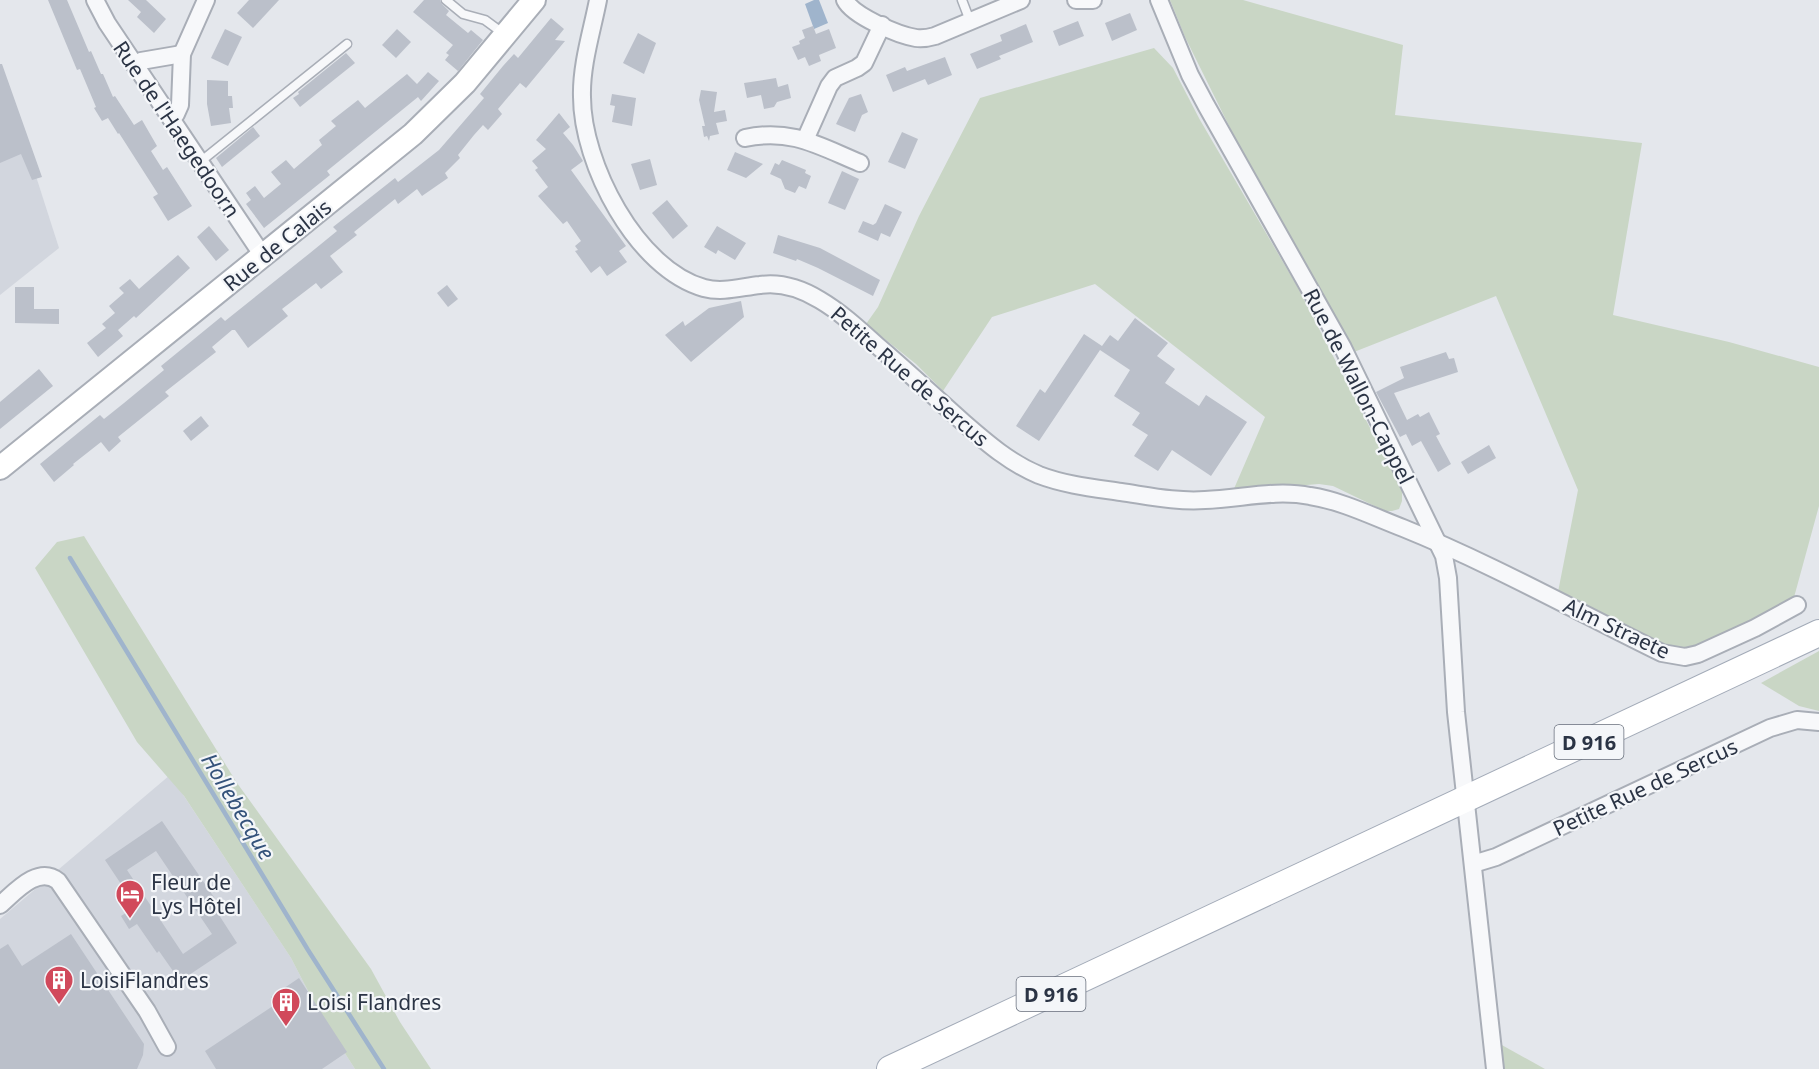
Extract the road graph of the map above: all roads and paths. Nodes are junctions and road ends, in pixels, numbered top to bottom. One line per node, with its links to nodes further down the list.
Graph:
1 (95, 0): 17 (street, Rue de l'Haegedoorn)
2 (206, 0): 16 (street)
3 (446, 0): 14 (lane)
4 (534, 0): 14 (street, Rue de Calais)
5 (598, 0): 25 (street, Petite Rue de Sercus)
6 (845, 0): 13 (street)
7 (962, 0): 12 (lane)
8 (1021, 0): 12 (street)
9 (1076, 0): 10 (street)
10 (1093, 0)
11 (1159, 0): 25 (street, Rue de Wallon-Cappel)
12 (970, 21): 13 (street)
13 (882, 25): 20 (street)
14 (505, 36): 23 (street, Rue de Calais)
15 (347, 44): 21 (lane)
16 (182, 54): 17 (street); 18 (street)
17 (135, 64): 18 (street, Rue de l'Haegedoorn)
18 (171, 118): 21 (street, Rue de l'Haegedoorn)
19 (745, 138): 20 (street)
20 (806, 140): 22 (street)
21 (200, 162): 23 (street, Rue de l'Haegedoorn)
22 (860, 163)
23 (263, 256): 24 (street, Rue de Calais)
24 (0, 468)
25 (1439, 543): 26 (street, Alm Straete); 29 (street, Rue de Wallon-Cappel)
26 (1797, 605)
27 (1819, 633): 29 (main road, D 916)
28 (1819, 722): 30 (street, Petite Rue de Sercus)
29 (1466, 800): 30 (street, Rue de Wallon-Cappel); 33 (main road, D 916)
30 (1473, 864): 34 (street, Rue de Wallon-Cappel)
31 (0, 905): 32 (street)
32 (167, 1047)
33 (890, 1069)
34 (1495, 1069)

